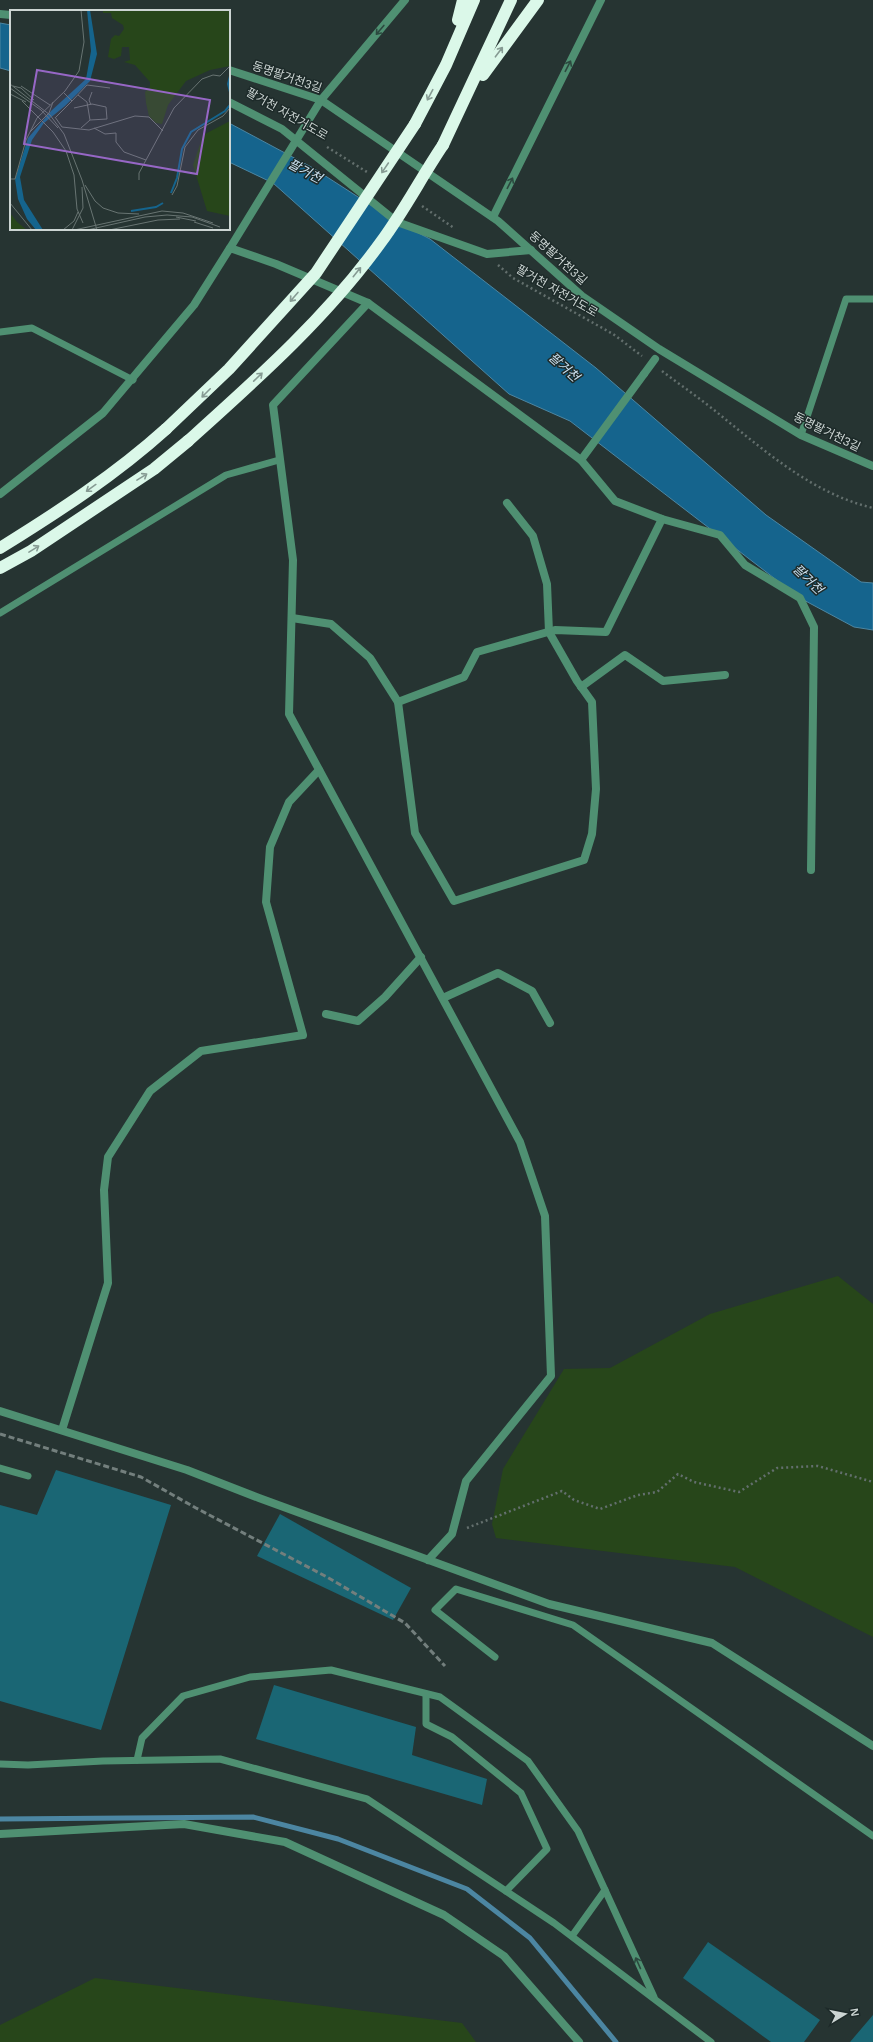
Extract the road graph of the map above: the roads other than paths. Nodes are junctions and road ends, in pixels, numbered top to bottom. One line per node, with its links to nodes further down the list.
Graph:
1 (406, 0): 12 (street, one-way to 12)
2 (463, 0): 9 (highway)
3 (474, 0): 9 (highway)
4 (511, 0): 11 (highway)
5 (538, 0): 11 (highway, one-way to 5)
6 (601, 0): 14 (street, one-way to 6)
7 (0, 14): 8 (street)
8 (10, 15)
9 (446, 65): 29 (highway, one-way to 29, bridge)
10 (230, 70): 12 (street, 동명팔거천3길)
11 (468, 95): 30 (highway, one-way to 11, bridge)
12 (321, 100): 14 (street, 동명팔거천3길); 15 (street, bridge)
13 (230, 103): 16 (street)
14 (492, 217): 16 (street, 동명팔거천3길)
15 (230, 248): 18 (street); 21 (street)
16 (531, 250): 20 (street, 동명팔거천3길)
17 (873, 299): 22 (lane)
18 (368, 303): 23 (street); 24 (street)
19 (0, 332): 21 (lane)
20 (659, 349): 22 (street, 동명팔거천3길); 24 (street, bridge)
21 (133, 380): 26 (street)
22 (801, 435): 25 (street, 동명팔거천3길)
23 (279, 460): 31 (lane); 32 (street)
24 (581, 460): 28 (street)
25 (873, 466)
26 (0, 494)
27 (507, 503): 33 (street)
28 (662, 519): 33 (street); 38 (street)
29 (0, 548)
30 (0, 568)
31 (0, 613)
32 (292, 618): 36 (street); 37 (street)
33 (549, 632): 35 (street); 36 (street)
34 (725, 675): 35 (street)
35 (581, 687): 36 (street)
36 (398, 702)
37 (319, 770): 39 (street); 44 (street)
38 (811, 870)
39 (420, 958): 40 (street); 41 (street)
40 (443, 998): 42 (street); 47 (street)
41 (326, 1014)
42 (550, 1023)
43 (0, 1411): 44 (street)
44 (62, 1430): 47 (street)
45 (0, 1468): 46 (lane)
46 (28, 1476)
47 (428, 1560): 50 (street)
48 (495, 1657): 54 (lane)
49 (426, 1694): 51 (lane); 55 (lane); 56 (lane)
50 (873, 1746)
51 (137, 1760): 52 (lane); 56 (lane)
52 (0, 1764)
53 (0, 1834): 59 (street)
54 (873, 1836)
55 (606, 1890): 57 (lane); 58 (lane, one-way to 55)
56 (506, 1891): 57 (lane)
57 (572, 1936): 58 (lane)
58 (654, 1999): 60 (lane)
59 (579, 2042)
60 (711, 2042)

